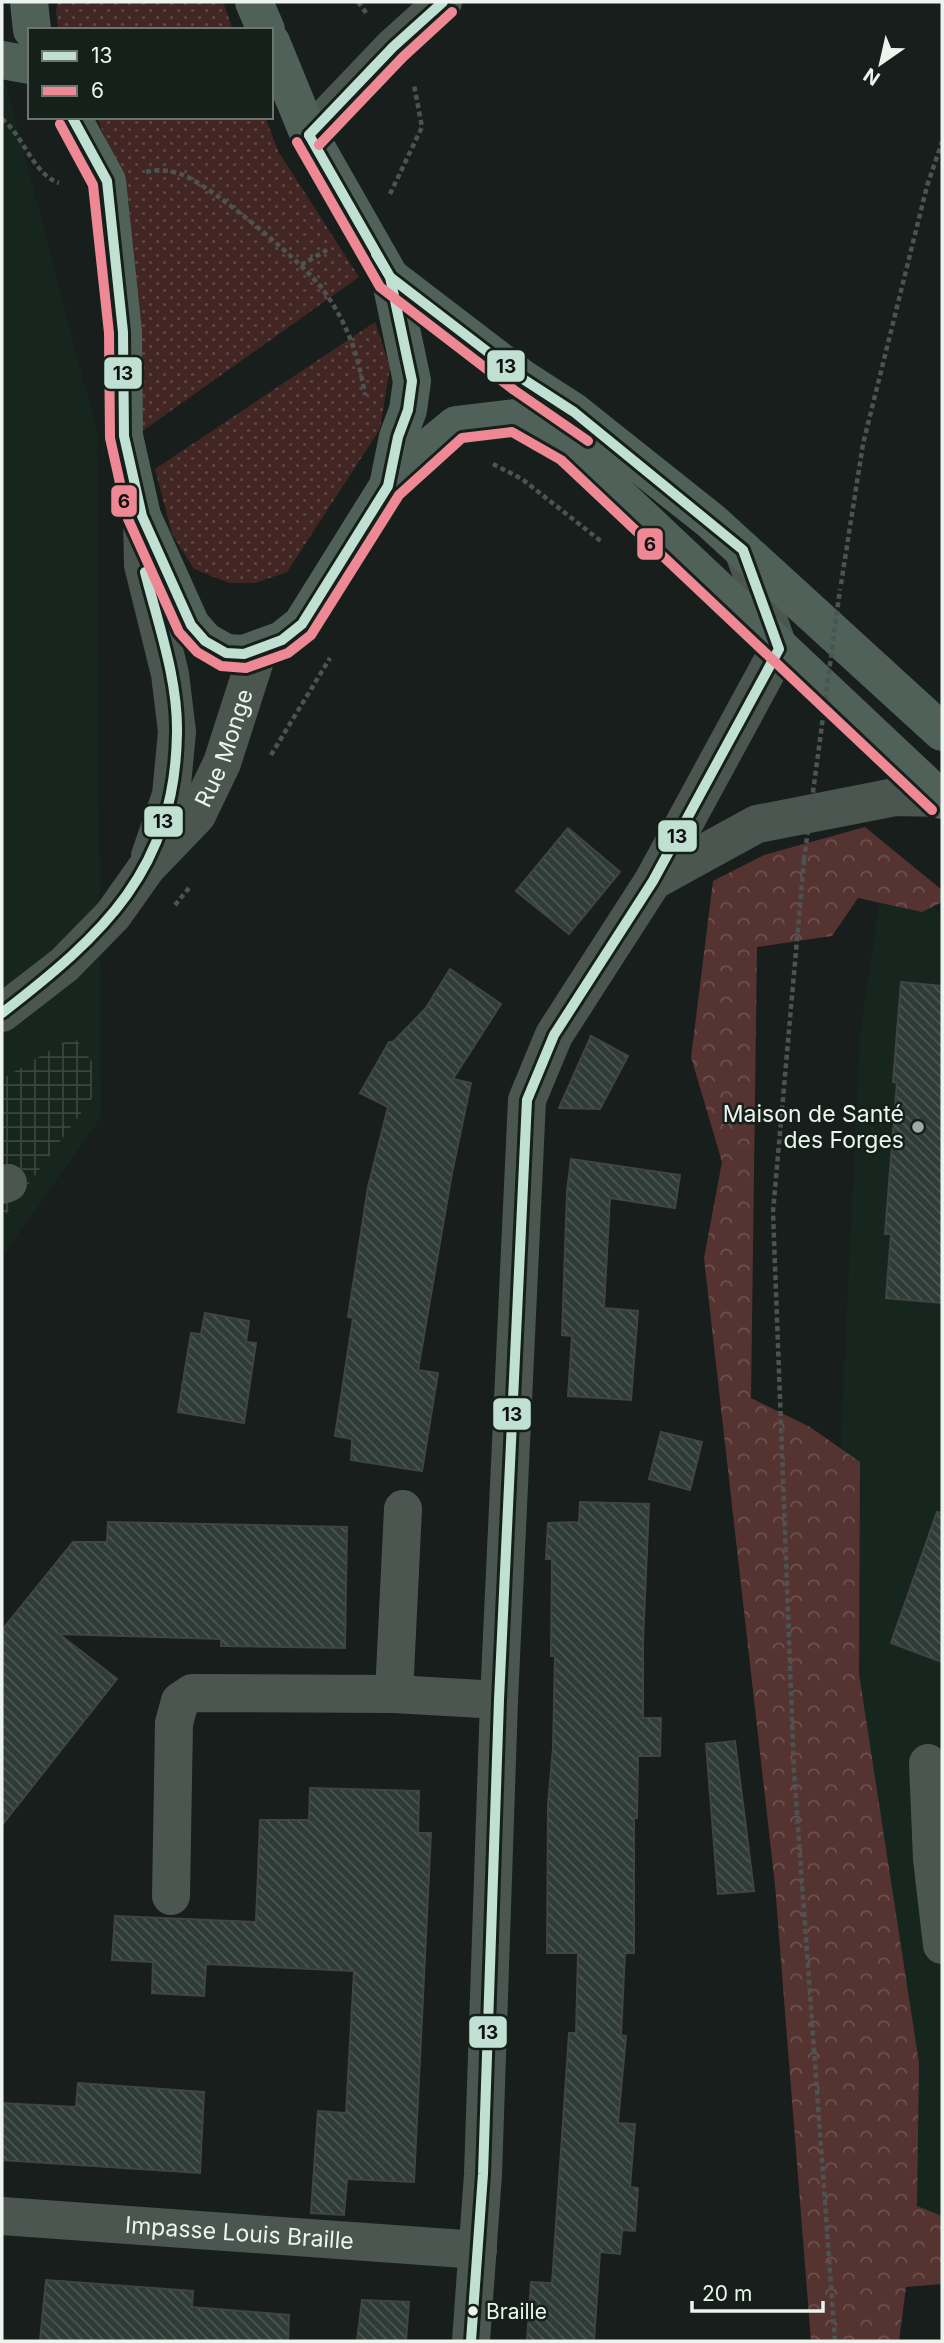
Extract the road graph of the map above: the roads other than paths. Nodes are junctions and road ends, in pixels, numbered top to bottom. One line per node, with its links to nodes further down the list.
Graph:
1 (29, 2): 4 (main road)
2 (254, 2): 5 (main road)
3 (443, 2): 10 (street)
4 (32, 28)
5 (265, 28)
6 (273, 47): 10 (main road)
7 (2, 60): 8 (main road)
8 (28, 65)
9 (73, 119): 13 (main road)
10 (309, 135): 11 (main road)
11 (390, 277): 12 (main road); 14 (main road)
12 (388, 486): 15 (main road); 16 (main road)
13 (142, 516): 16 (main road); 19 (street, Rue Monge)
14 (743, 550): 15 (street); 17 (main road)
15 (779, 649): 18 (main road); 20 (street)
16 (258, 651): 19 (street, Rue Monge)
17 (942, 732)
18 (941, 799): 20 (street)
19 (147, 867): 21 (street, Rue Monge)
20 (653, 881): 24 (street)
21 (2, 1013)
22 (403, 1509): 23 (street)
23 (394, 1694): 24 (street); 26 (street)
24 (499, 1700): 29 (street)
25 (928, 1763): 27 (street)
26 (171, 1896)
27 (942, 1945)
28 (2, 2216): 29 (street, Impasse Louis Braille)
29 (478, 2250): 30 (street)
30 (471, 2341)

